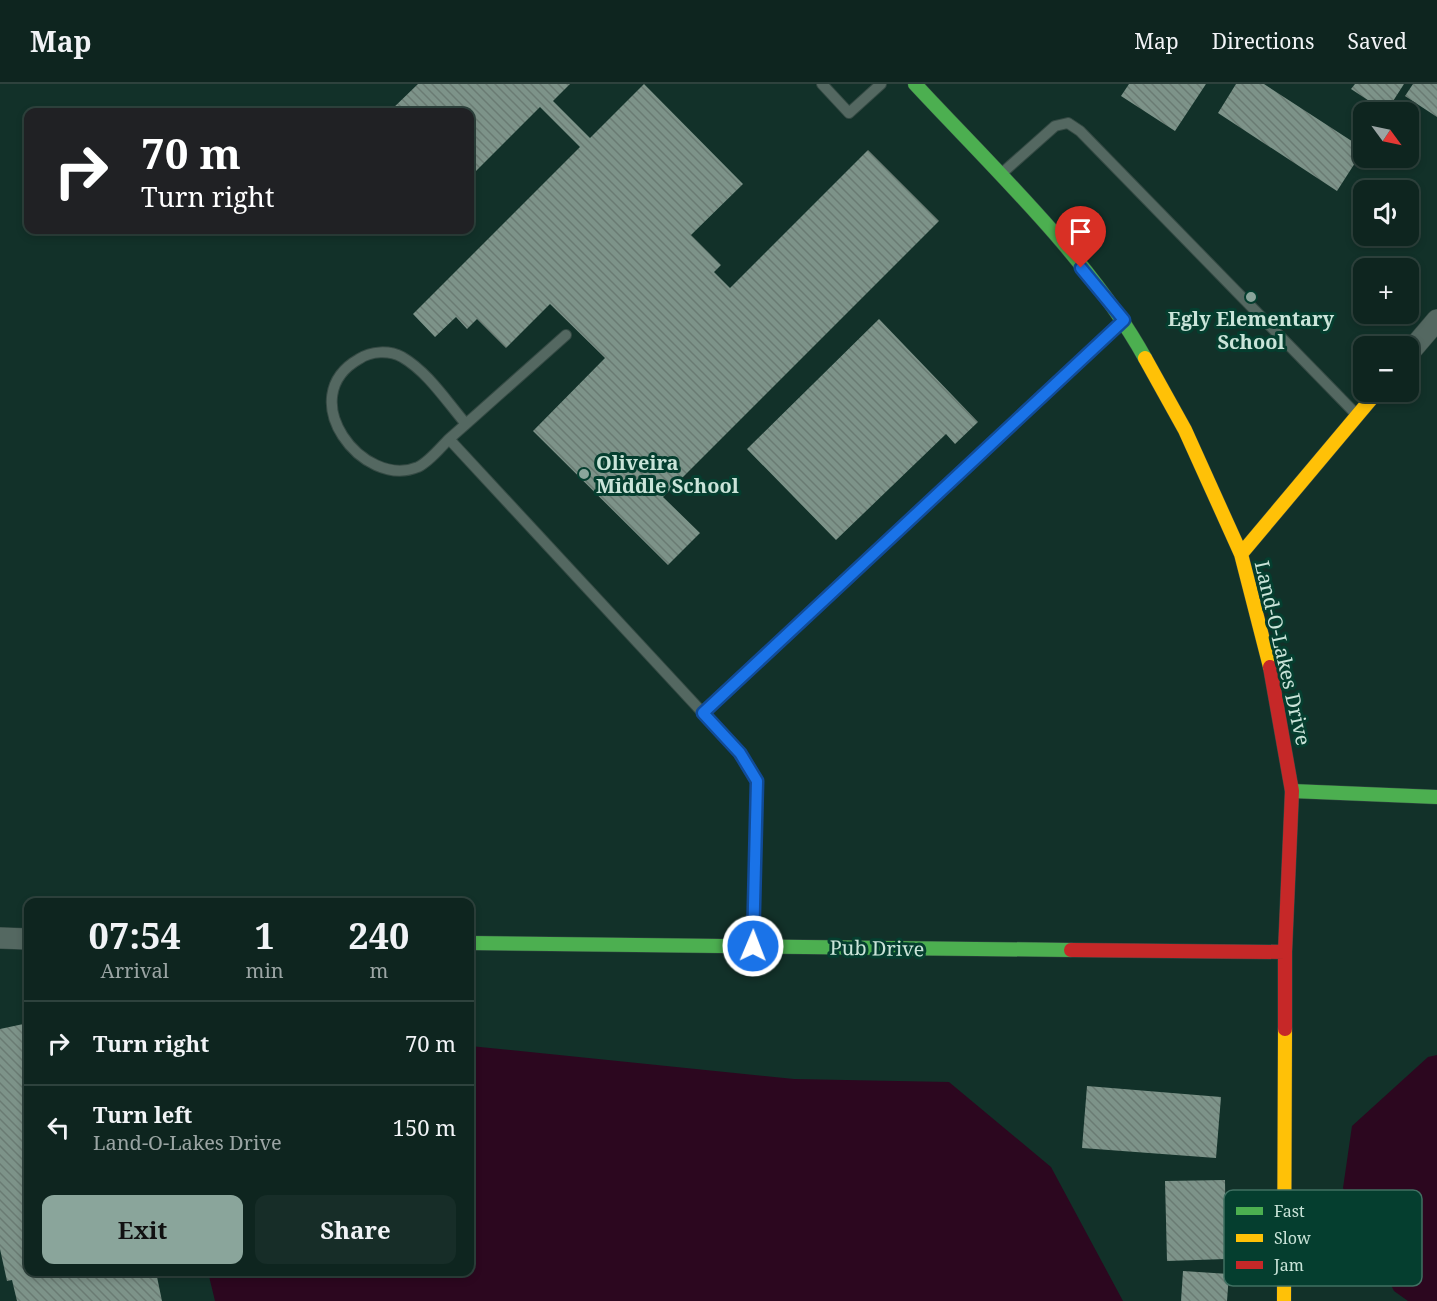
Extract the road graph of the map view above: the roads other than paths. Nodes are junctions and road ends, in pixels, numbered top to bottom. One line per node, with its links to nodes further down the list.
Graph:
1 (822, 84): 2 (lane)
2 (880, 84)
3 (915, 84): 4 (street, Land-O-Lakes Drive)
4 (1000, 176): 5 (street, Land-O-Lakes Drive); 10 (lane)
5 (1124, 320): 13 (street, Land-O-Lakes Drive); 14 (lane)
6 (1437, 320): 8 (street)
7 (566, 335): 11 (lane)
8 (1419, 341)
9 (1369, 402): 10 (street)
10 (1357, 416): 13 (street)
11 (466, 423): 12 (lane); 12 (lane)
12 (449, 440): 14 (lane)
13 (1241, 554): 15 (street, Land-O-Lakes Drive)
14 (703, 713): 20 (lane)
15 (1292, 791): 16 (street); 21 (street, Land-O-Lakes Drive)
16 (1437, 796)
17 (0, 938): 18 (street)
18 (24, 939)
19 (474, 943): 20 (street, Pub Drive)
20 (753, 946): 21 (street, Pub Drive)
21 (1285, 952): 22 (street, Land-O-Lakes Drive)
22 (1284, 1190)
23 (1284, 1286): 24 (street, Land-O-Lakes Drive)
24 (1284, 1301)

